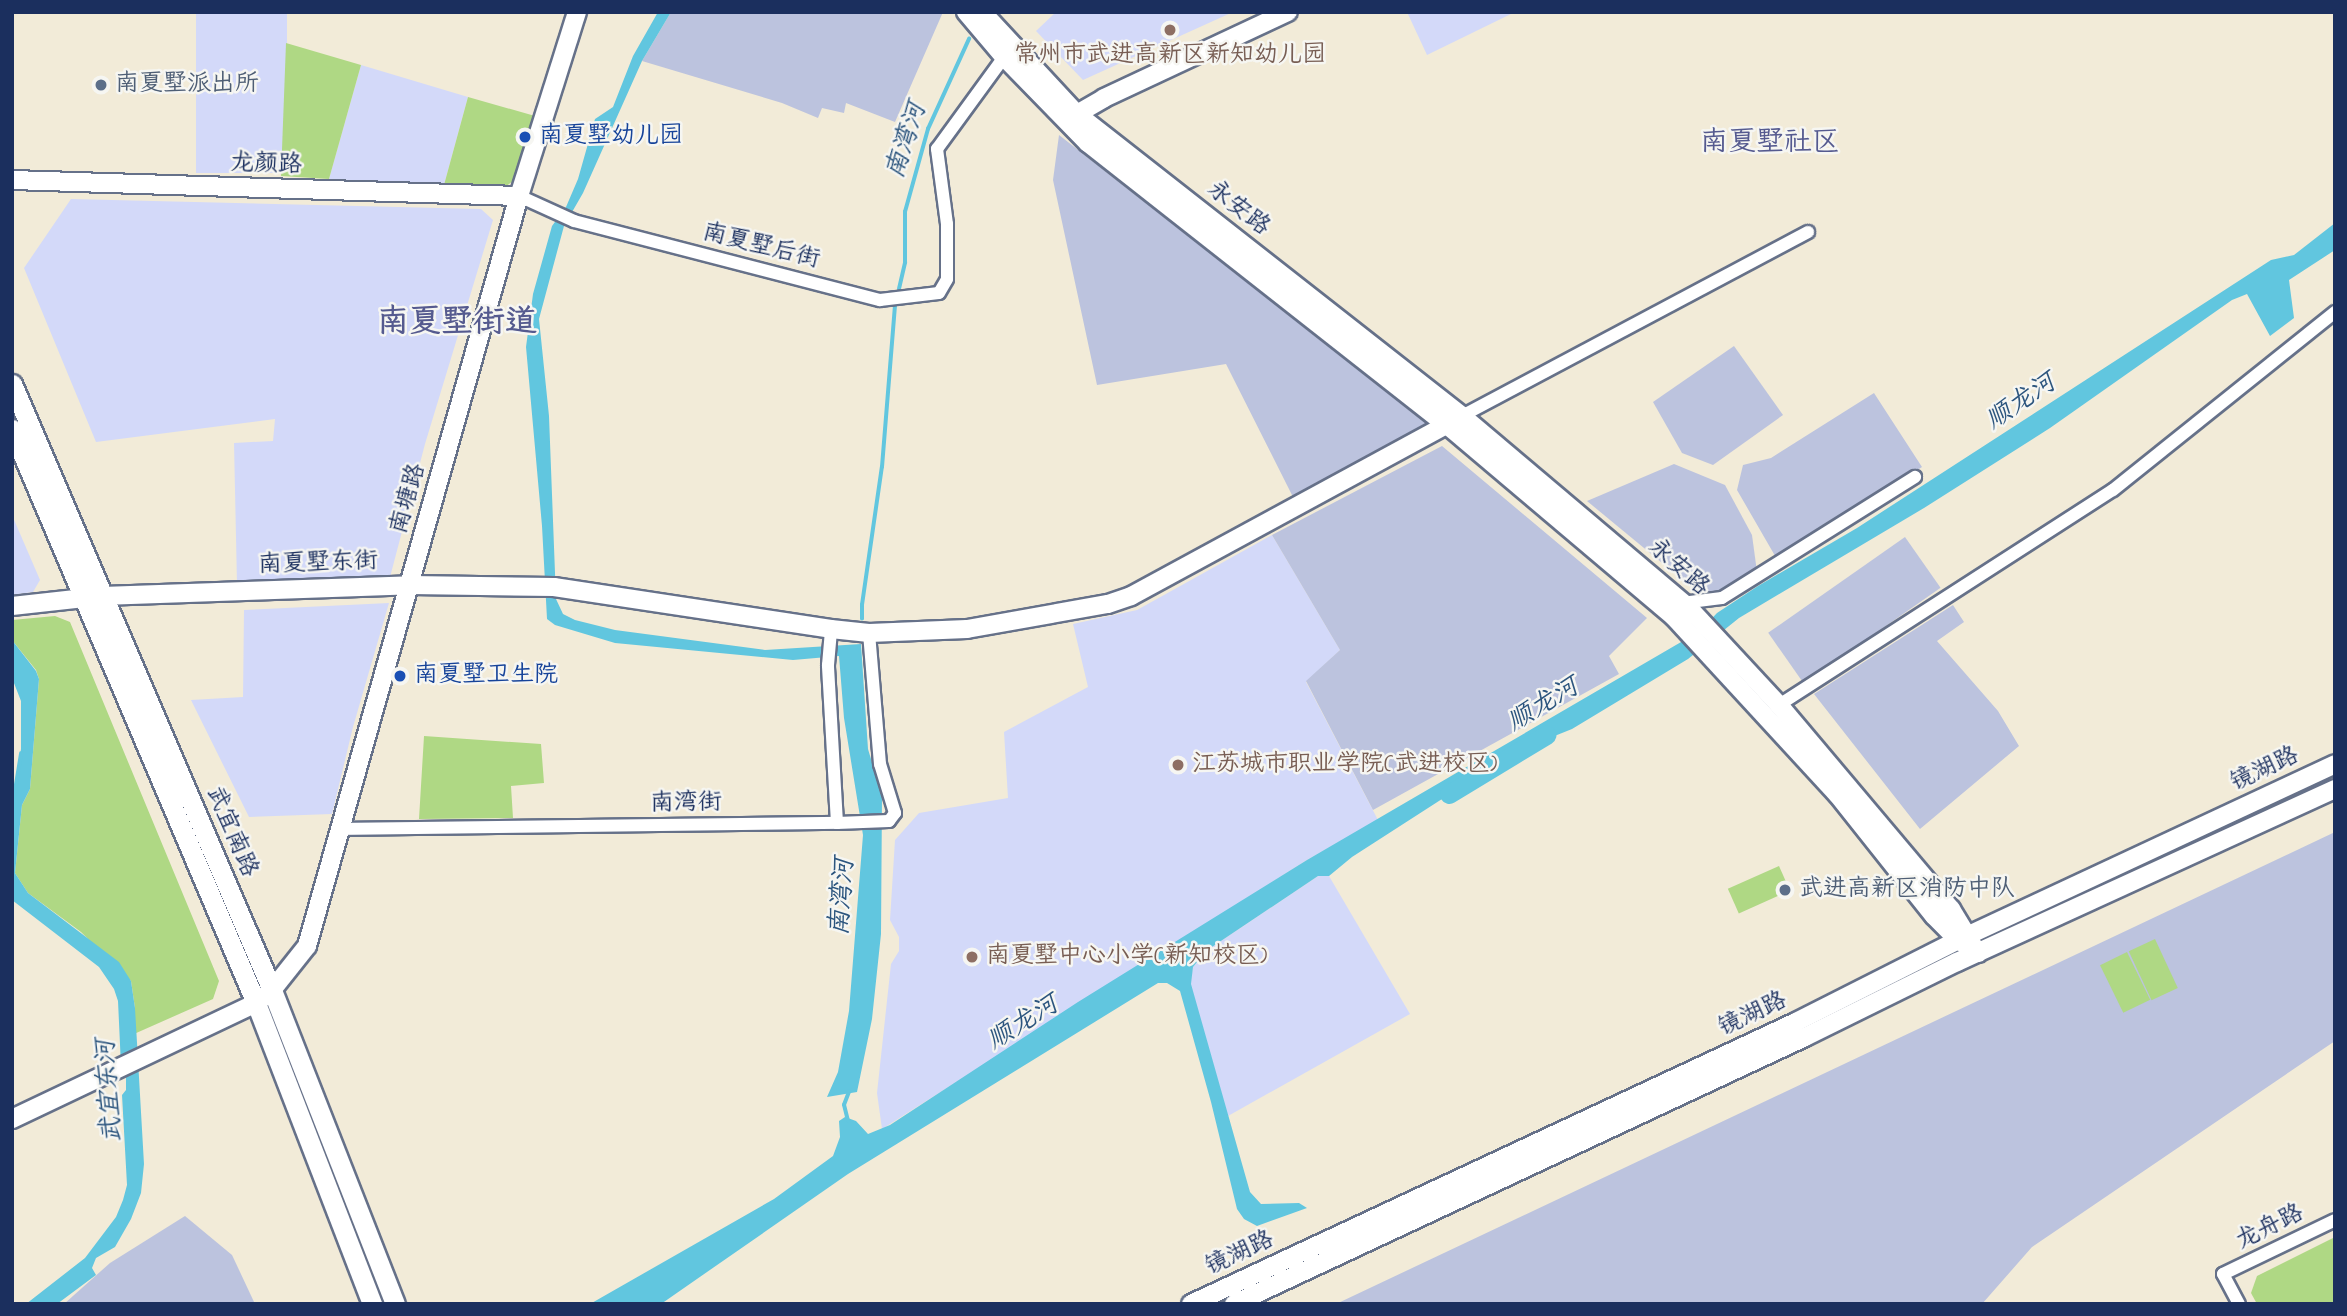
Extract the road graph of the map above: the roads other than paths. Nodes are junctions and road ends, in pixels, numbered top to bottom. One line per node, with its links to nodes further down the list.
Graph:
1 (577, 12): 7 (street, 南塘路)
2 (1288, 12): 5 (street)
3 (972, 13): 4 (street, 永安路)
4 (998, 44): 5 (street, 永安路); 5 (street, 永安路); 7 (street, 南夏墅后街)
5 (1070, 117): 11 (street, 永安路)
6 (20, 180): 7 (street, 龙颜路)
7 (519, 196): 14 (street, 南塘路)
8 (1808, 232): 11 (street)
9 (2335, 312): 21 (street)
10 (12, 384): 15 (main road, 武宜南路)
11 (1454, 421): 17 (street, 永安路); 18 (street, 南夏墅东街)
12 (12, 429): 15 (main road, 武宜南路)
13 (1915, 477): 17 (street)
14 (411, 585): 15 (street, 南夏墅东街); 19 (street, 南夏墅东街); 25 (street, 南塘路)
15 (93, 596): 16 (street, 南夏墅东街); 28 (main road, 武宜南路); 29 (main road, 武宜南路)
16 (12, 606)
17 (1681, 609): 20 (street, 永安路)
18 (869, 632): 19 (street, 南夏墅东街); 24 (street, 南湾街)
19 (831, 634): 24 (street)
20 (1715, 646): 21 (street); 26 (street)
21 (1779, 705): 26 (street)
22 (2335, 764): 26 (street, 镜湖路)
23 (2335, 789): 27 (street, 镜湖路)
24 (837, 823): 25 (street, 南湾街)
25 (341, 830): 28 (street, 南塘路)
26 (1963, 938): 27 (street); 34 (street, 镜湖路)
27 (1978, 953): 35 (street, 镜湖路)
28 (272, 990): 29 (street, 南塘路); 33 (main road, 武宜南路)
29 (256, 1003): 30 (street, 南塘路); 32 (main road, 武宜南路)
30 (12, 1119)
31 (2335, 1220): 36 (street, 龙舟路)
32 (372, 1304)
33 (395, 1304)
34 (1191, 1304)
35 (1234, 1304)
36 (2239, 1304)

